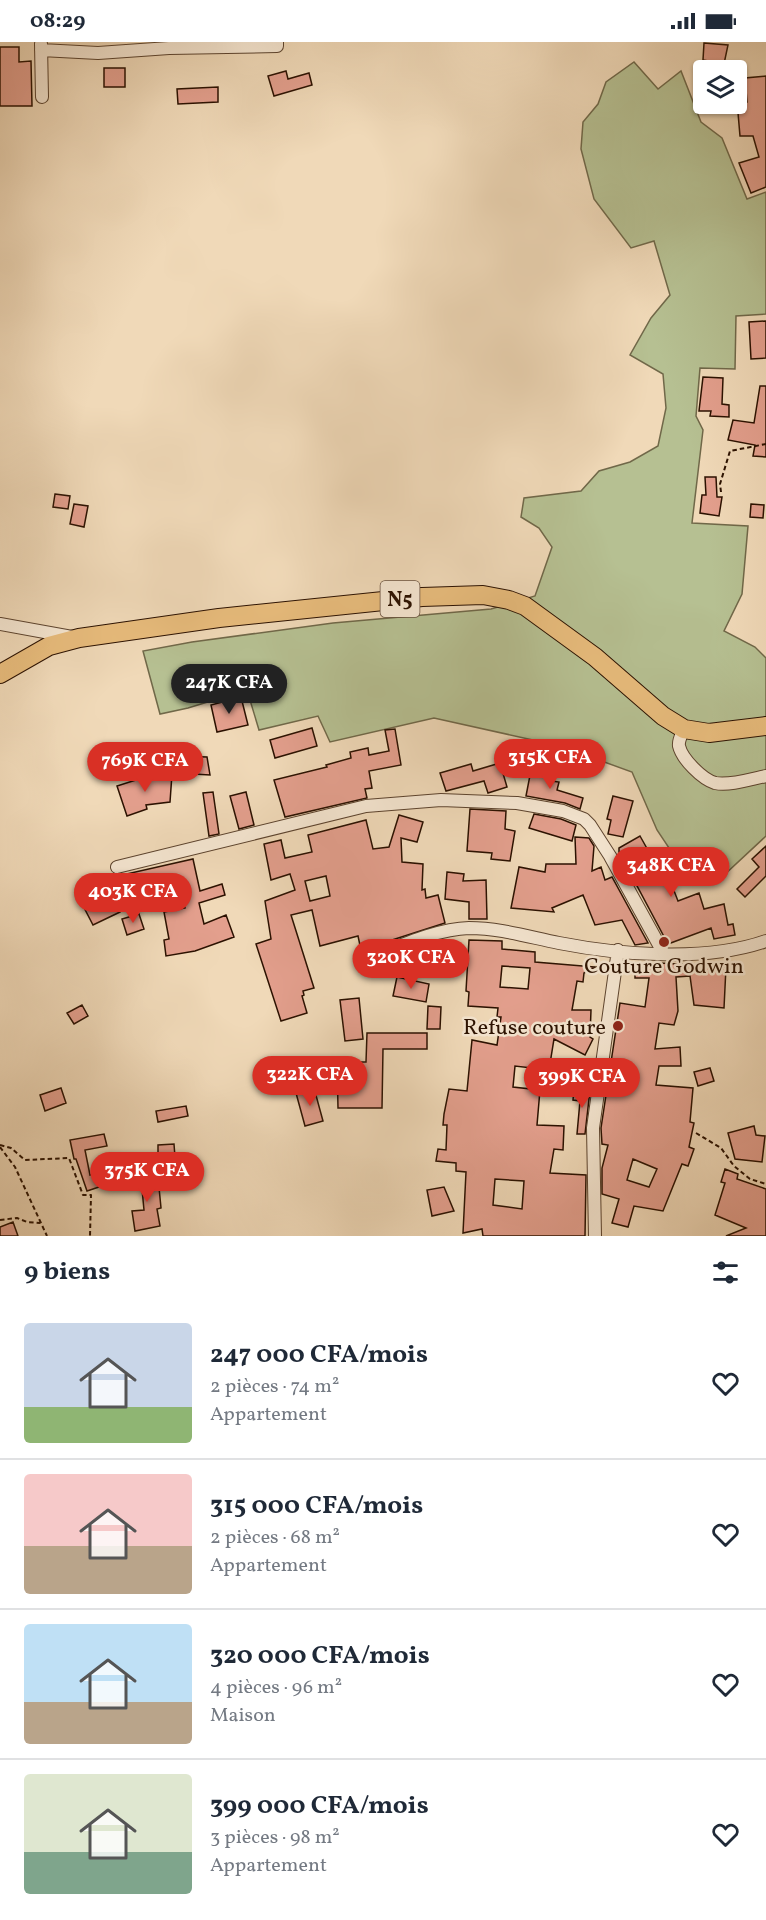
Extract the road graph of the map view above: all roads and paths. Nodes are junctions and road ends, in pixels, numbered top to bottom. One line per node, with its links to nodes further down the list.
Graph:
1 (277, 42): 2 (street)
2 (41, 46): 3 (street)
3 (42, 97)
4 (766, 444): 5 (path)
5 (721, 492)
6 (0, 624): 7 (street)
7 (79, 638): 8 (main road, N5); 10 (main road, N5)
8 (0, 674)
9 (766, 726): 10 (main road, N5)
10 (684, 729): 11 (street)
11 (766, 776)
12 (117, 867): 15 (street)
13 (766, 941): 15 (street)
14 (618, 950): 15 (street); 16 (street); 24 (street)
15 (664, 954)
16 (361, 961)
17 (696, 1132): 19 (path)
18 (0, 1146): 21 (path); 23 (path)
19 (766, 1184)
20 (0, 1220): 21 (path)
21 (41, 1222): 22 (path)
22 (47, 1236)
23 (90, 1236)
24 (595, 1236)

